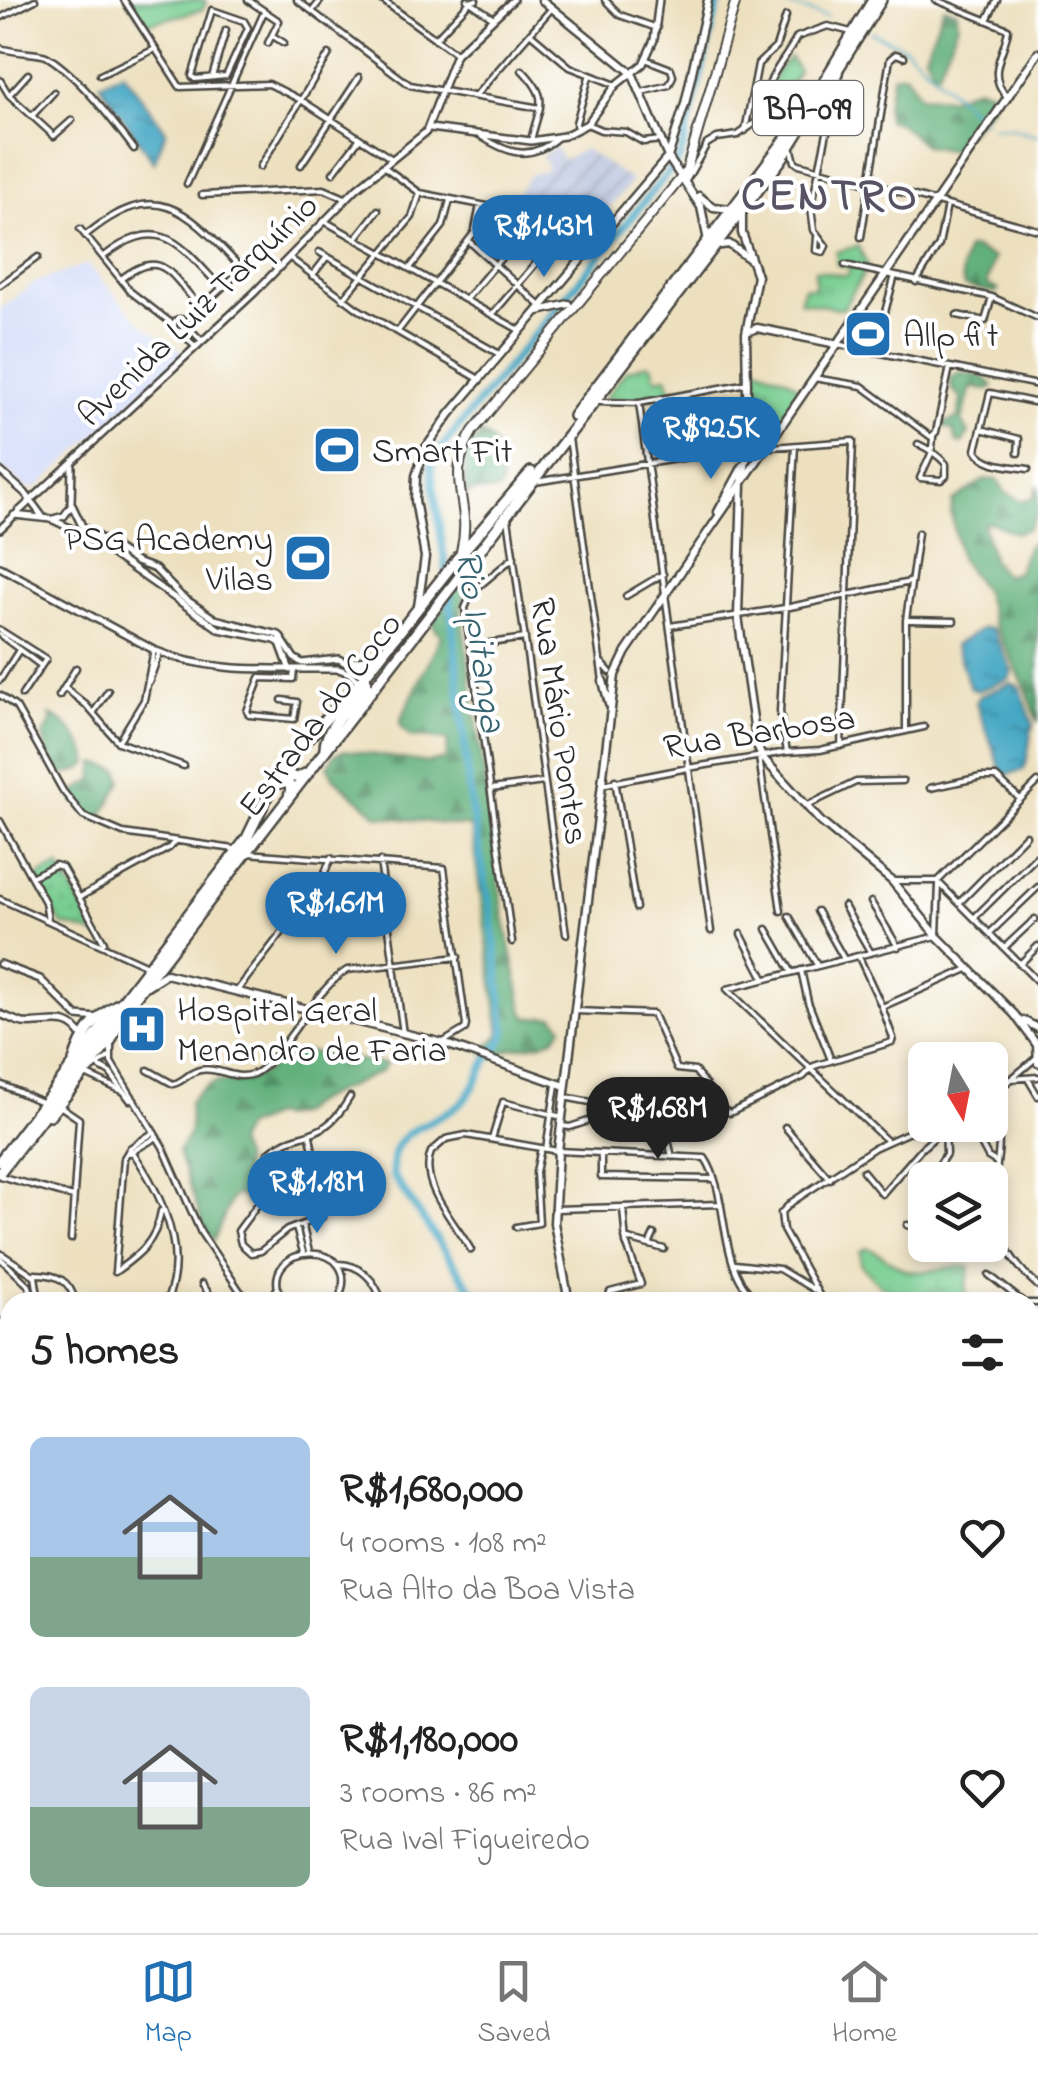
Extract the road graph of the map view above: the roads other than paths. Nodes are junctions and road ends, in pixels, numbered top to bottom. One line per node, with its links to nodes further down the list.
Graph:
1 (35, 0): 22 (street)
2 (124, 0): 34 (street)
3 (248, 0): 20 (street)
4 (298, 0): 19 (street)
5 (321, 0): 19 (street)
6 (382, 0): 30 (street)
7 (471, 0): 23 (street); 30 (street)
8 (513, 0): 23 (street)
9 (542, 0): 18 (main road)
10 (605, 0): 25 (street)
11 (660, 0): 25 (street)
12 (736, 0): 82 (main road)
13 (873, 0): 27 (highway, BA-099)
14 (881, 0): 40 (highway, BA-099)
15 (936, 0): 24 (street)
16 (997, 0): 24 (street)
17 (706, 1): 76 (main road)
18 (552, 8): 28 (street); 42 (main road)
19 (313, 10): 54 (street)
20 (264, 12): 29 (street); 49 (street)
21 (786, 16): 67 (street)
22 (0, 18)
23 (492, 18): 36 (street)
24 (988, 20): 58 (street)
25 (657, 28): 39 (street)
26 (226, 30): 45 (street)
27 (853, 32): 67 (street); 94 (highway, BA-099)
28 (530, 33): 47 (street); 57 (street)
29 (272, 36): 31 (street); 32 (street)
30 (435, 39): 36 (street)
31 (268, 43)
32 (284, 43)
33 (0, 48): 74 (street)
34 (155, 48): 44 (street); 52 (street)
35 (329, 54): 59 (street)
36 (456, 54): 54 (street)
37 (1038, 54): 58 (main road)
38 (904, 57): 83 (street)
39 (645, 58): 42 (street); 55 (street)
40 (840, 66): 73 (highway, BA-099); 80 (street)
41 (522, 70): 60 (street)
42 (632, 73): 50 (street); 55 (main road)
43 (28, 74): 56 (street)
44 (100, 76)
45 (211, 77): 45 (street); 51 (street); 52 (street)
46 (359, 77): 62 (street)
47 (589, 77): 50 (street); 66 (street)
48 (0, 80): 56 (street)
49 (231, 84): 51 (street); 59 (street); 84 (street)
50 (616, 85): 64 (street)
51 (215, 86): 52 (street)
52 (206, 87)
53 (54, 92): 61 (street)
54 (440, 92): 57 (street); 65 (street)
55 (642, 92): 71 (main road)
56 (9, 95): 61 (street)
57 (475, 96): 60 (street)
58 (1007, 97): 90 (main road)
59 (301, 100): 62 (street); 79 (street)
60 (540, 108): 72 (street)
61 (32, 116): 63 (street)
62 (330, 118): 69 (street); 77 (street)
63 (72, 120)
64 (587, 124): 66 (street); 71 (street)
65 (430, 128): 68 (street); 75 (street, Avenida Luiz Tarquínio)
66 (577, 129): 70 (street)
67 (745, 131): 82 (street)
68 (478, 134): 70 (street); 72 (street)
69 (360, 138): 75 (street); 81 (street)
70 (557, 138): 72 (street)
71 (662, 140): 76 (main road)
72 (531, 141)
73 (791, 146): 80 (street); 94 (highway, BA-099)
74 (134, 149)
75 (392, 159): 78 (street, Avenida Luiz Tarquínio)
76 (669, 159): 82 (main road); 101 (main road)
77 (301, 165)
78 (383, 166): 86 (street); 88 (street, Avenida Luiz Tarquínio)
79 (260, 167)
80 (820, 170): 83 (street); 108 (street)
81 (333, 173)
82 (683, 177): 85 (main road); 137 (main road)
83 (868, 183): 90 (street); 106 (street)
84 (187, 184)
85 (693, 190): 94 (main road); 99 (main road)
86 (420, 193): 89 (street); 113 (street)
87 (202, 195): 88 (street)
88 (346, 199): 97 (street, Avenida Luiz Tarquínio)
89 (450, 200): 92 (street); 122 (street)
90 (935, 200): 91 (street); 124 (main road)
91 (948, 204): 102 (street); 129 (street)
92 (480, 206): 93 (street); 104 (street)
93 (504, 209): 96 (street); 104 (street)
94 (733, 209): 99 (main road); 103 (main road); 110 (highway, BA-099)
95 (378, 210): 107 (street)
96 (538, 215): 98 (street); 120 (street)
97 (326, 222): 107 (street); 116 (street, Avenida Luiz Tarquínio)
98 (571, 222): 101 (street); 132 (street)
99 (708, 228): 110 (main road)
100 (80, 229): 105 (street)
101 (606, 229): 140 (main road)
102 (1038, 230)
103 (742, 233): 111 (main road); 118 (main road)
104 (474, 234): 109 (street)
105 (86, 236): 115 (street); 123 (street)
106 (860, 237)
107 (356, 238): 113 (street)
108 (818, 238): 108 (street)
109 (470, 242): 120 (street); 130 (street)
110 (710, 244): 111 (main road); 164 (highway, BA-099); 199 (highway, BA-099)
111 (729, 244): 118 (main road)
112 (319, 252): 117 (street)
113 (382, 253): 122 (street); 126 (street)
114 (38, 257): 131 (street)
115 (104, 257): 128 (street); 133 (street)
116 (290, 258): 125 (street); 152 (street, Avenida Luiz Tarquínio)
117 (326, 258): 125 (street); 126 (street)
118 (752, 260): 141 (main road)
119 (248, 264): 123 (street)
120 (496, 264): 132 (street); 136 (street)
121 (845, 265): 124 (street)
122 (410, 268): 130 (street)
123 (242, 269): 133 (street)
124 (884, 274): 127 (street); 153 (main road)
125 (312, 276): 135 (street)
126 (362, 277): 135 (street); 139 (street)
127 (894, 278): 129 (street); 155 (street)
128 (121, 280): 138 (street); 146 (street)
129 (916, 282): 134 (street)
130 (437, 283): 136 (street); 139 (street)
131 (0, 285)
132 (518, 286): 140 (street); 142 (street)
133 (221, 288): 138 (street)
134 (992, 297): 143 (street); 144 (street)
135 (343, 299): 149 (street)
136 (466, 299): 142 (street)
137 (572, 303): 140 (main road); 199 (main road)
138 (200, 307): 145 (street)
139 (417, 307): 149 (street); 156 (street)
140 (542, 309): 150 (main road)
141 (750, 313): 147 (main road); 151 (main road)
142 (492, 315): 150 (street)
143 (957, 316)
144 (1038, 318)
145 (185, 323): 146 (street); 148 (street); 152 (street)
146 (174, 325): 148 (street)
147 (770, 330): 151 (main road); 153 (main road)
148 (181, 331): 154 (street)
149 (398, 331): 161 (street)
150 (521, 331): 156 (main road)
151 (746, 333): 162 (main road)
152 (202, 341): 154 (street, Avenida Luiz Tarquínio)
153 (838, 344): 155 (street); 160 (main road)
154 (196, 347): 159 (street, Avenida Luiz Tarquínio)
155 (874, 352): 158 (street)
156 (501, 354): 161 (main road)
157 (172, 355): 159 (street)
158 (950, 367): 163 (street); 169 (street)
159 (170, 371): 179 (street, Avenida Luiz Tarquínio)
160 (814, 378): 169 (street); 173 (main road)
161 (479, 379): 211 (main road)
162 (748, 383): 165 (street); 174 (main road)
163 (1038, 385)
164 (593, 402): 165 (street); 168 (highway, BA-099)
165 (640, 403): 180 (street)
166 (1037, 404): 167 (street)
167 (980, 429): 176 (street); 181 (street)
168 (568, 433): 184 (street); 185 (highway, BA-099)
169 (933, 436): 175 (street)
170 (918, 444): 175 (street)
171 (795, 446): 172 (street); 177 (street); 209 (street)
172 (784, 447): 173 (street); 177 (street)
173 (765, 449): 174 (street); 186 (main road)
174 (748, 450): 178 (main road); 180 (street)
175 (931, 451): 175 (street)
176 (1018, 453)
177 (794, 458): 210 (street)
178 (746, 461): 186 (main road); 195 (main road)
179 (72, 463): 183 (street, Avenida Luiz Tarquínio); 187 (street)
180 (646, 465): 184 (street); 203 (street)
181 (1028, 470)
182 (0, 471): 188 (street)
183 (58, 476): 187 (street); 189 (street, Avenida Luiz Tarquínio)
184 (573, 476): 185 (street); 223 (street)
185 (531, 483): 192 (highway, BA-099)
186 (742, 483): 195 (main road); 212 (main road)
187 (70, 484): 190 (street)
188 (25, 492): 189 (street); 191 (street)
189 (36, 495): 191 (street, Avenida Luiz Tarquínio)
190 (72, 503): 194 (street); 200 (street)
191 (32, 505): 193 (street, Avenida Luiz Tarquínio); 194 (street)
192 (507, 514): 198 (street, Rua Mário Pontes); 245 (highway, Estrada do Coco / BA-099)
193 (14, 515): 194 (street); 196 (street, Avenida Luiz Tarquínio)
194 (47, 518): 202 (street)
195 (714, 523): 207 (main road)
196 (0, 529)
197 (918, 533): 205 (street)
198 (514, 557): 217 (street, Rua Mário Pontes); 219 (street)
199 (456, 560): 211 (highway, Estrada do Coco / BA-099)
200 (148, 566): 202 (street); 204 (street)
201 (0, 567): 220 (street)
202 (142, 574): 206 (street)
203 (663, 574): 207 (street); 208 (street)
204 (163, 576): 206 (street); 224 (street)
205 (910, 582): 209 (street); 213 (street)
206 (155, 586): 221 (street)
207 (667, 594): 215 (street); 229 (main road)
208 (626, 596)
209 (844, 596): 210 (street); 244 (street)
210 (785, 608): 212 (street); 246 (street)
211 (418, 609): 222 (highway, Estrada do Coco / BA-099)
212 (738, 616): 215 (street); 248 (main road)
213 (906, 620): 214 (street); 242 (street)
214 (954, 622)
215 (670, 626): 250 (street)
216 (0, 633): 218 (street)
217 (525, 638): 219 (street); 254 (street, Rua Mário Pontes)
218 (22, 646): 231 (street); 236 (street)
219 (470, 646): 259 (street)
220 (156, 651): 226 (street); 243 (street)
221 (283, 654): 226 (street); 228 (street)
222 (379, 658): 224 (highway); 232 (highway, Estrada do Coco / BA-099)
223 (599, 659): 229 (street); 230 (street)
224 (345, 662): 227 (street); 232 (street)
225 (76, 668): 233 (street)
226 (280, 669): 228 (street)
227 (338, 669): 228 (street); 232 (street)
228 (292, 670): 238 (street)
229 (613, 676): 230 (street); 230 (street); 239 (main road)
230 (602, 678): 239 (main road)
231 (0, 680)
232 (362, 680): 245 (highway); 247 (highway, Estrada do Coco / BA-099)
233 (64, 688): 237 (street); 240 (street)
234 (108, 690): 240 (street)
235 (0, 695): 265 (street)
236 (22, 695)
237 (59, 696)
238 (282, 700)
239 (610, 708): 256 (main road)
240 (94, 712): 243 (street)
241 (924, 728): 242 (street, Rua Barbosa)
242 (906, 730): 244 (street, Rua Barbosa)
243 (118, 742): 249 (street)
244 (841, 746): 246 (street, Rua Barbosa)
245 (325, 751): 251 (highway, Estrada do Coco / BA-099)
246 (787, 752): 248 (street, Rua Barbosa)
247 (291, 756): 251 (highway); 258 (highway, Estrada do Coco / BA-099)
248 (760, 757): 250 (street, Rua Barbosa); 262 (main road); 280 (street)
249 (184, 766)
250 (688, 768): 252 (street, Rua Barbosa); 287 (street)
251 (310, 771): 261 (highway, Estrada do Coco / BA-099)
252 (615, 780): 256 (street, Rua Barbosa); 279 (street)
253 (903, 781): 262 (street)
254 (544, 782): 259 (street); 289 (street, Rua Mário Pontes)
255 (1038, 782): 260 (street)
256 (602, 785): 318 (main road)
257 (930, 788): 260 (street)
258 (270, 789): 261 (highway); 266 (highway, Estrada do Coco / BA-099)
259 (491, 789): 292 (street)
260 (1020, 799): 272 (street)
261 (288, 800): 266 (highway, Estrada do Coco / BA-099)
262 (806, 806): 271 (main road)
263 (0, 821): 270 (street)
264 (1026, 835): 277 (street)
265 (175, 841): 266 (street); 274 (street)
266 (243, 852): 267 (street); 298 (highway, Estrada do Coco / BA-099); 306 (highway, Estrada do Coco / BA-099)
267 (331, 857): 269 (street); 313 (street)
268 (1036, 857): 283 (street)
269 (380, 861): 299 (street); 302 (street)
270 (31, 877): 274 (street); 285 (street)
271 (892, 880): 272 (street); 291 (main road)
272 (938, 882): 277 (street); 291 (street)
273 (1038, 887): 288 (street)
274 (80, 896): 293 (street)
275 (0, 898): 285 (street)
276 (872, 902): 295 (street)
277 (959, 902): 283 (street)
278 (844, 906): 297 (street)
279 (636, 908)
280 (781, 911)
281 (817, 911): 301 (street)
282 (789, 916): 305 (street)
283 (974, 918): 288 (street)
284 (1035, 919): 296 (street)
285 (48, 920): 293 (street)
286 (767, 930): 309 (street)
287 (711, 932)
288 (990, 932): 296 (street)
289 (566, 934)
290 (741, 934): 311 (street)
291 (937, 936): 295 (street); 308 (main road)
292 (512, 942)
293 (106, 945): 306 (street)
294 (1038, 946): 304 (street)
295 (898, 947): 297 (street)
296 (1005, 948): 304 (street)
297 (871, 953): 300 (street)
298 (166, 956): 310 (main road); 314 (highway, Estrada do Coco / BA-099)
299 (458, 956): 302 (street); 328 (street)
300 (859, 956): 301 (street); 316 (street)
301 (844, 959): 305 (street)
302 (395, 963): 317 (street); 325 (street)
303 (0, 964): 315 (street)
304 (1020, 964): 312 (street)
305 (818, 965): 307 (street)
306 (149, 967): 314 (highway, Estrada do Coco / BA-099)
307 (801, 969): 309 (street); 331 (street)
308 (968, 969): 316 (street); 320 (main road)
309 (791, 971): 311 (street)
310 (166, 974): 313 (main road); 314 (main road)
311 (764, 978): 336 (street)
312 (1037, 979)
313 (236, 992): 317 (main road)
314 (130, 998): 321 (highway, Estrada do Coco / BA-099); 322 (highway); 334 (highway, Estrada do Coco / BA-099)
315 (60, 1001): 322 (street); 323 (street)
316 (882, 1007): 331 (street)
317 (308, 1010): 325 (main road); 335 (street)
318 (574, 1011): 336 (street); 342 (main road)
319 (0, 1014): 323 (street)
320 (1015, 1015): 324 (main road); 329 (main road)
321 (120, 1016): 327 (highway); 357 (highway, Estrada do Coco / BA-099)
322 (97, 1018): 326 (highway)
323 (48, 1021): 326 (street)
324 (1038, 1028)
325 (403, 1034): 328 (main road)
326 (82, 1038): 334 (highway)
327 (112, 1040): 330 (street); 337 (highway)
328 (444, 1043): 342 (main road)
329 (1037, 1044): 332 (main road)
330 (110, 1056): 333 (street); 350 (street)
331 (831, 1060): 336 (street)
332 (1037, 1061): 339 (street)
333 (100, 1067): 337 (street); 344 (street)
334 (71, 1068): 348 (highway, Estrada do Coco / BA-099)
335 (148, 1070)
336 (810, 1070): 362 (street)
337 (86, 1074): 344 (street); 349 (highway)
338 (1038, 1077): 340 (street)
339 (1012, 1079): 340 (street); 341 (street)
340 (1028, 1079): 346 (street)
341 (1008, 1082)
342 (561, 1083): 345 (main road); 353 (street)
343 (0, 1084): 348 (street)
344 (123, 1092): 350 (street)
345 (564, 1096): 352 (street); 354 (main road)
346 (1038, 1096)
347 (350, 1097): 360 (street)
348 (44, 1103): 371 (highway, Estrada do Coco / BA-099)
349 (60, 1106): 357 (highway); 377 (street)
350 (137, 1107): 359 (street)
351 (665, 1108): 355 (street)
352 (627, 1109): 354 (street); 355 (street)
353 (550, 1115): 354 (street); 361 (street); 366 (street)
354 (561, 1122): 368 (main road)
355 (666, 1124): 370 (street)
356 (785, 1127): 376 (street)
357 (33, 1130): 374 (highway, Estrada do Coco / BA-099)
358 (908, 1132): 362 (street)
359 (155, 1135): 367 (street); 414 (street)
360 (310, 1136): 385 (street); 385 (street)
361 (492, 1139): 366 (street); 390 (street)
362 (887, 1140): 376 (street)
363 (928, 1142): 373 (street)
364 (980, 1142): 372 (street)
365 (1000, 1142): 372 (street)
366 (543, 1148): 368 (street); 384 (street)
367 (134, 1149): 380 (street); 395 (street)
368 (558, 1151): 369 (street); 381 (main road)
369 (602, 1154): 370 (street); 375 (street)
370 (672, 1157): 375 (street)
371 (0, 1161)
372 (998, 1162)
373 (863, 1171)
374 (0, 1174): 377 (street)
375 (713, 1179): 378 (street)
376 (830, 1180): 408 (street)
377 (72, 1196): 387 (street)
378 (721, 1204): 379 (street); 398 (street)
379 (623, 1208): 381 (street); 388 (street)
380 (162, 1209): 382 (street); 383 (street)
381 (554, 1209): 419 (main road)
382 (169, 1224): 383 (street); 412 (street)
383 (159, 1226): 396 (street)
384 (516, 1226)
385 (299, 1227): 392 (street)
386 (654, 1234): 389 (street)
387 (71, 1238)
388 (625, 1238): 389 (street); 420 (street)
389 (649, 1244): 391 (street)
390 (471, 1250)
391 (664, 1250)
392 (306, 1252): 397 (street); 406 (street)
393 (1008, 1252): 407 (street)
394 (0, 1256): 400 (street)
395 (116, 1258): 396 (street); 396 (street)
396 (127, 1264)
397 (336, 1264): 399 (street); 401 (street)
398 (735, 1264): 408 (street); 421 (street)
399 (351, 1265): 401 (street); 418 (street)
400 (20, 1272): 403 (street); 404 (street)
401 (341, 1274): 417 (street)
402 (989, 1275): 422 (street)
403 (34, 1276): 404 (street); 410 (street); 411 (street)
404 (27, 1284): 409 (street)
405 (202, 1284): 413 (street)
406 (278, 1285): 415 (street); 416 (street)
407 (1038, 1286)
408 (816, 1291)
409 (31, 1292)
410 (35, 1292)
411 (73, 1292)
412 (170, 1292)
413 (208, 1292)
414 (242, 1292)
415 (276, 1292)
416 (280, 1292)
417 (342, 1292)
418 (378, 1292)
419 (567, 1292)
420 (610, 1292)
421 (748, 1292)
422 (1011, 1292)

